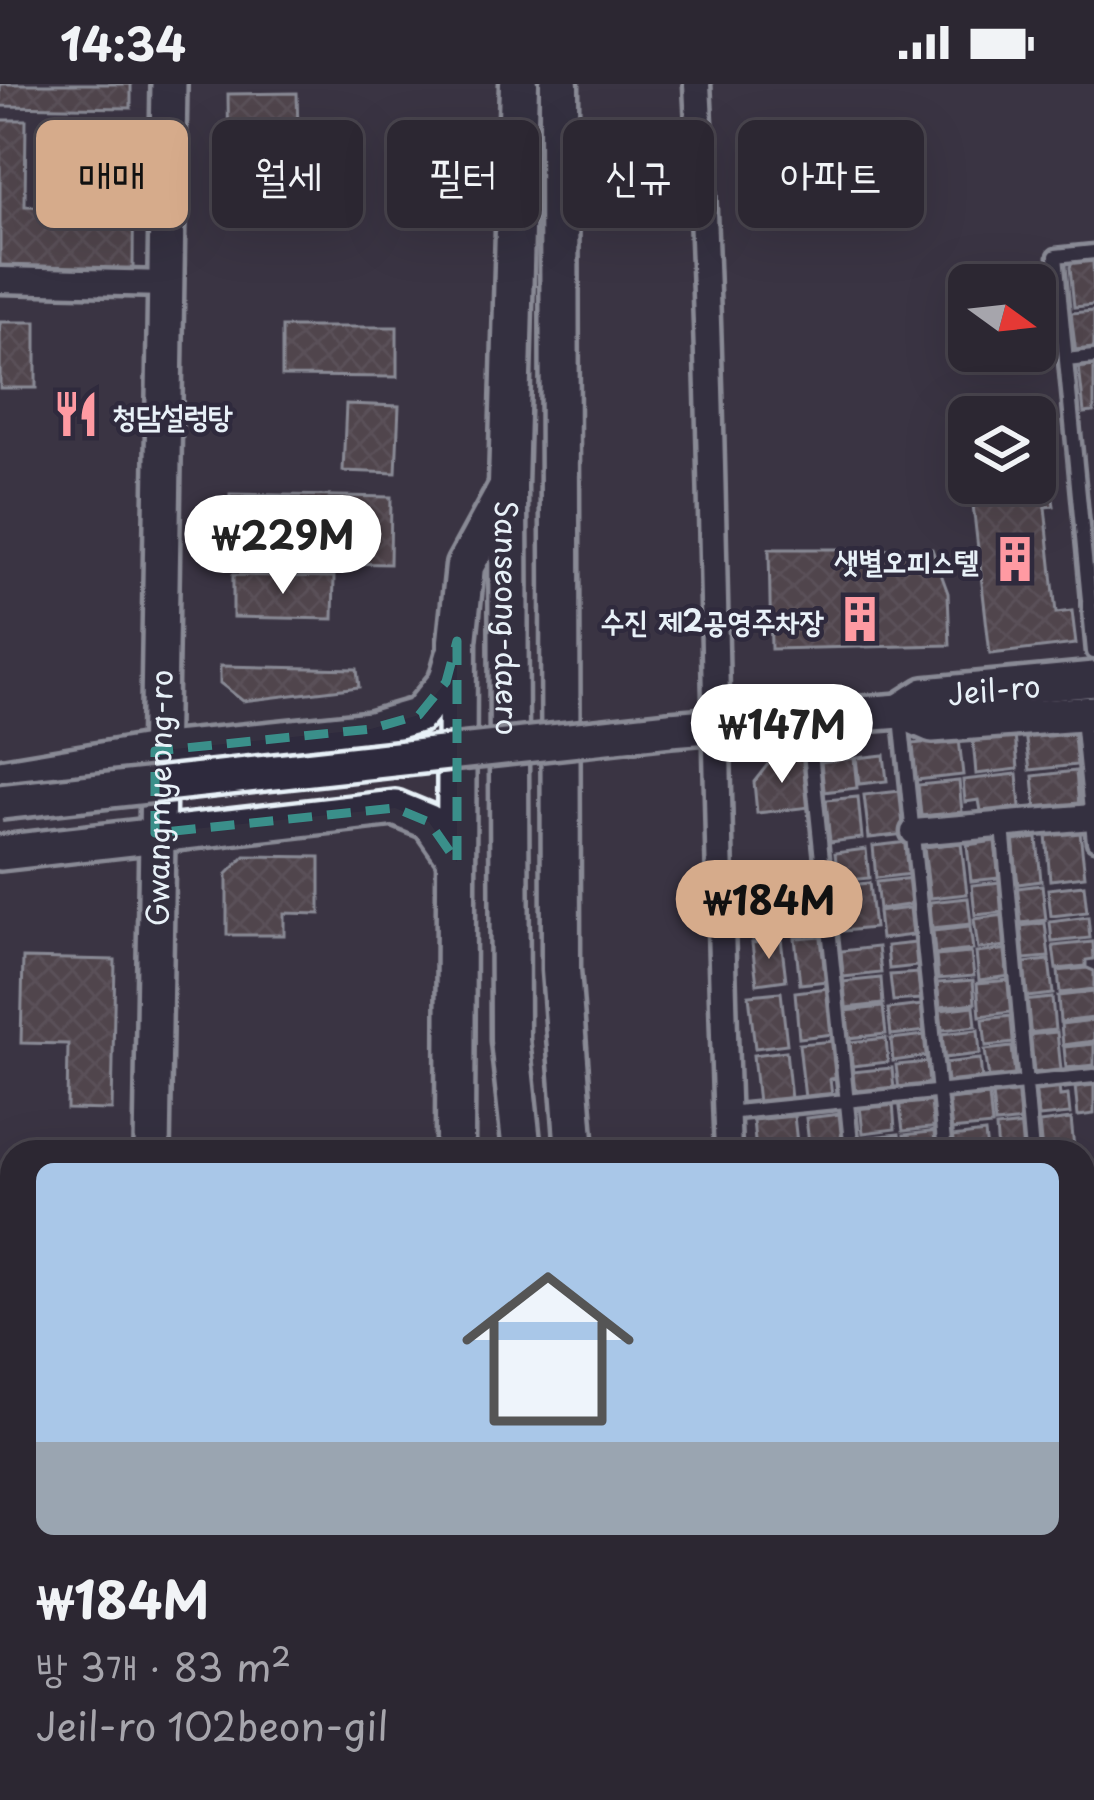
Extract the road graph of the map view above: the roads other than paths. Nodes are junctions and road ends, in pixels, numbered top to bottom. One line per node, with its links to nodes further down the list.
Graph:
1 (169, 84): 7 (main road, Gwangmyeong-ro)
2 (519, 84): 12 (main road, Sanseong-daero)
3 (559, 84): 38 (main road, Sanseong-daero)
4 (698, 84): 20 (street)
5 (1094, 251): 9 (lane)
6 (0, 280): 7 (street)
7 (165, 284): 21 (main road, Gwangmyeong-ro)
8 (1094, 357): 9 (lane)
9 (1066, 360): 11 (lane)
10 (1094, 464): 11 (lane)
11 (1076, 466): 13 (lane)
12 (508, 486): 14 (main road); 37 (main road, Sanseong-daero)
13 (1090, 572): 15 (lane)
14 (457, 641): 21 (main road); 29 (main road)
15 (1094, 652)
16 (1094, 679): 17 (main road, Jeil-ro)
17 (900, 711): 18 (main road, Jeil-ro); 19 (main road, Jeil-ro); 26 (lane)
18 (1088, 714): 24 (lane)
19 (808, 717): 20 (main road, Jeil-ro); 33 (lane)
20 (716, 726): 23 (main road, Jeil-ro, bridge); 34 (street)
21 (155, 751): 22 (main road); 27 (main road, Gwangmyeong-ro)
22 (0, 776)
23 (0, 802)
24 (1093, 817): 25 (street)
25 (1003, 826): 26 (street); 31 (lane)
26 (914, 832): 32 (lane)
27 (155, 833): 28 (main road); 29 (main road); 35 (main road, Gwangmyeong-ro)
28 (0, 853)
29 (458, 862): 36 (main road)
30 (1094, 1076): 31 (lane)
31 (1026, 1082): 32 (lane); 42 (lane)
32 (940, 1090): 33 (lane); 41 (lane)
33 (847, 1100): 34 (lane); 40 (lane)
34 (726, 1112): 39 (street)
35 (152, 1140)
36 (455, 1140)
37 (521, 1140)
38 (574, 1140)
39 (727, 1140)
40 (851, 1140)
41 (944, 1140)
42 (1031, 1140)

